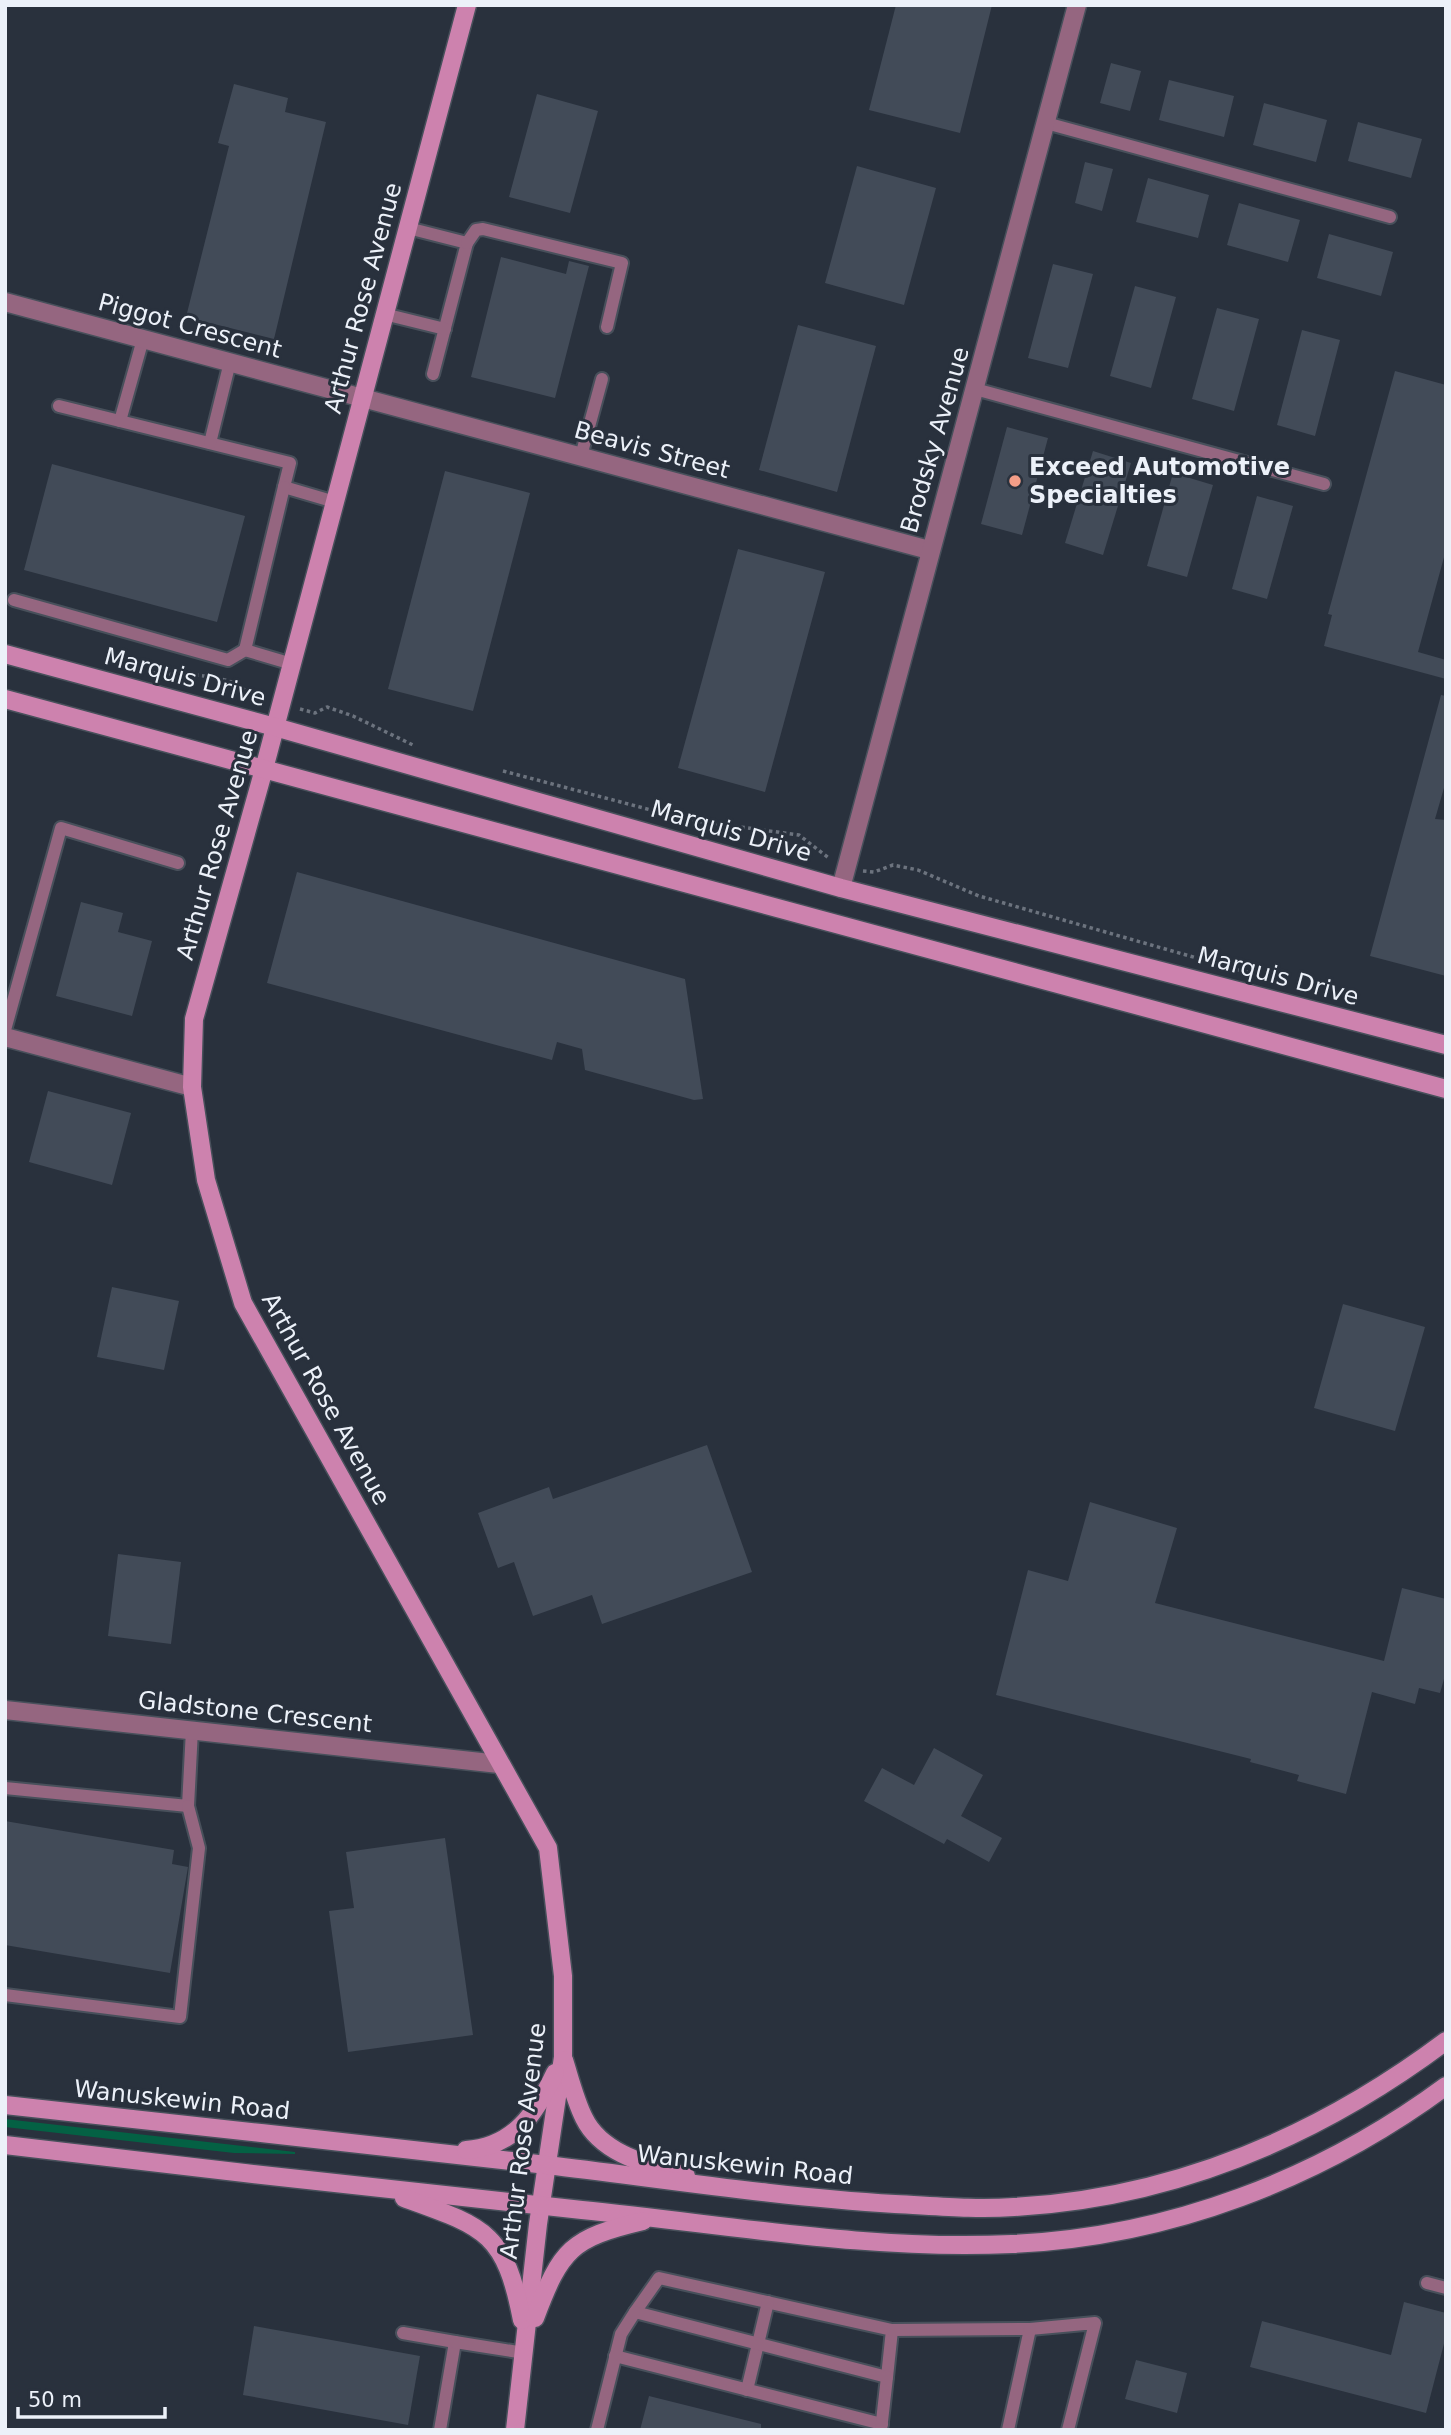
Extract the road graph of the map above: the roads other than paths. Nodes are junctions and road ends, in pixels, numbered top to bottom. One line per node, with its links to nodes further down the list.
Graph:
1 (467, 5): 5 (main road, Arthur Rose Avenue)
2 (1077, 5): 3 (street, Brodsky Avenue)
3 (1046, 123): 4 (lane); 15 (street, Brodsky Avenue)
4 (1390, 217)
5 (408, 228): 6 (lane); 8 (main road, Arthur Rose Avenue)
6 (467, 243): 9 (lane); 10 (lane)
7 (5, 302): 11 (street, Piggot Crescent)
8 (384, 314): 10 (lane); 16 (main road, Arthur Rose Avenue)
9 (607, 327)
10 (445, 329): 13 (lane)
11 (143, 339): 12 (street, Piggot Crescent); 18 (lane)
12 (230, 362): 16 (street, Piggot Crescent); 19 (lane)
13 (433, 374)
14 (602, 379): 20 (lane)
15 (975, 389): 21 (lane); 24 (street, Brodsky Avenue)
16 (362, 396): 20 (street, Beavis Street); 23 (main road, Arthur Rose Avenue)
17 (60, 406): 18 (lane)
18 (120, 421): 19 (lane)
19 (210, 443): 22 (lane)
20 (581, 456): 24 (street, Beavis Street)
21 (1324, 484)
22 (284, 487): 23 (lane); 26 (lane)
23 (335, 502): 28 (main road, Arthur Rose Avenue)
24 (929, 550): 33 (street, Brodsky Avenue)
25 (14, 600): 26 (lane)
26 (244, 650): 28 (lane)
27 (5, 654): 30 (main road, Marquis Drive)
28 (292, 664): 30 (main road, Arthur Rose Avenue)
29 (5, 699): 31 (main road)
30 (275, 727): 31 (main road, Arthur Rose Avenue); 33 (main road, Marquis Drive)
31 (264, 769): 37 (main road, Arthur Rose Avenue); 38 (main road)
32 (178, 863): 34 (lane)
33 (841, 888): 36 (main road, Marquis Drive)
34 (5, 1030)
35 (5, 1037): 37 (street)
36 (1446, 1045)
37 (192, 1087): 41 (main road, Arthur Rose Avenue)
38 (1446, 1089)
39 (5, 1710): 40 (street, Gladstone Crescent)
40 (192, 1730): 41 (street, Gladstone Crescent); 43 (lane)
41 (499, 1764): 46 (main road, Arthur Rose Avenue)
42 (5, 1788): 43 (lane)
43 (188, 1806): 44 (lane)
44 (5, 1995)
45 (1446, 2041): 53 (main road, Wanuskewin Road)
46 (563, 2057): 50 (main road); 51 (main road, Arthur Rose Avenue); 53 (main road)
47 (1446, 2086): 55 (main road)
48 (5, 2105): 50 (main road, Wanuskewin Road)
49 (5, 2145): 52 (main road)
50 (424, 2152): 51 (main road, Wanuskewin Road)
51 (547, 2165): 53 (main road, Wanuskewin Road); 54 (main road, Arthur Rose Avenue)
52 (379, 2190): 54 (main road); 65 (main road)
53 (743, 2192)
54 (540, 2205): 55 (main road); 65 (main road, Arthur Rose Avenue)
55 (659, 2218): 65 (main road)
56 (1427, 2283): 57 (lane)
57 (1446, 2288)
58 (768, 2302): 59 (lane); 61 (lane); 64 (lane)
59 (635, 2312): 64 (lane); 66 (lane)
60 (1030, 2329): 61 (lane); 73 (lane); 74 (lane)
61 (892, 2330): 67 (lane)
62 (403, 2333): 63 (lane)
63 (455, 2342): 65 (lane); 70 (lane)
64 (758, 2344): 67 (lane); 68 (lane)
65 (525, 2347): 71 (main road, Arthur Rose Avenue)
66 (615, 2356): 68 (lane); 72 (lane)
67 (887, 2377): 69 (lane)
68 (747, 2390): 69 (lane)
69 (881, 2427)
70 (440, 2430)
71 (515, 2430)
72 (597, 2430)
73 (1008, 2430)
74 (1068, 2430)

